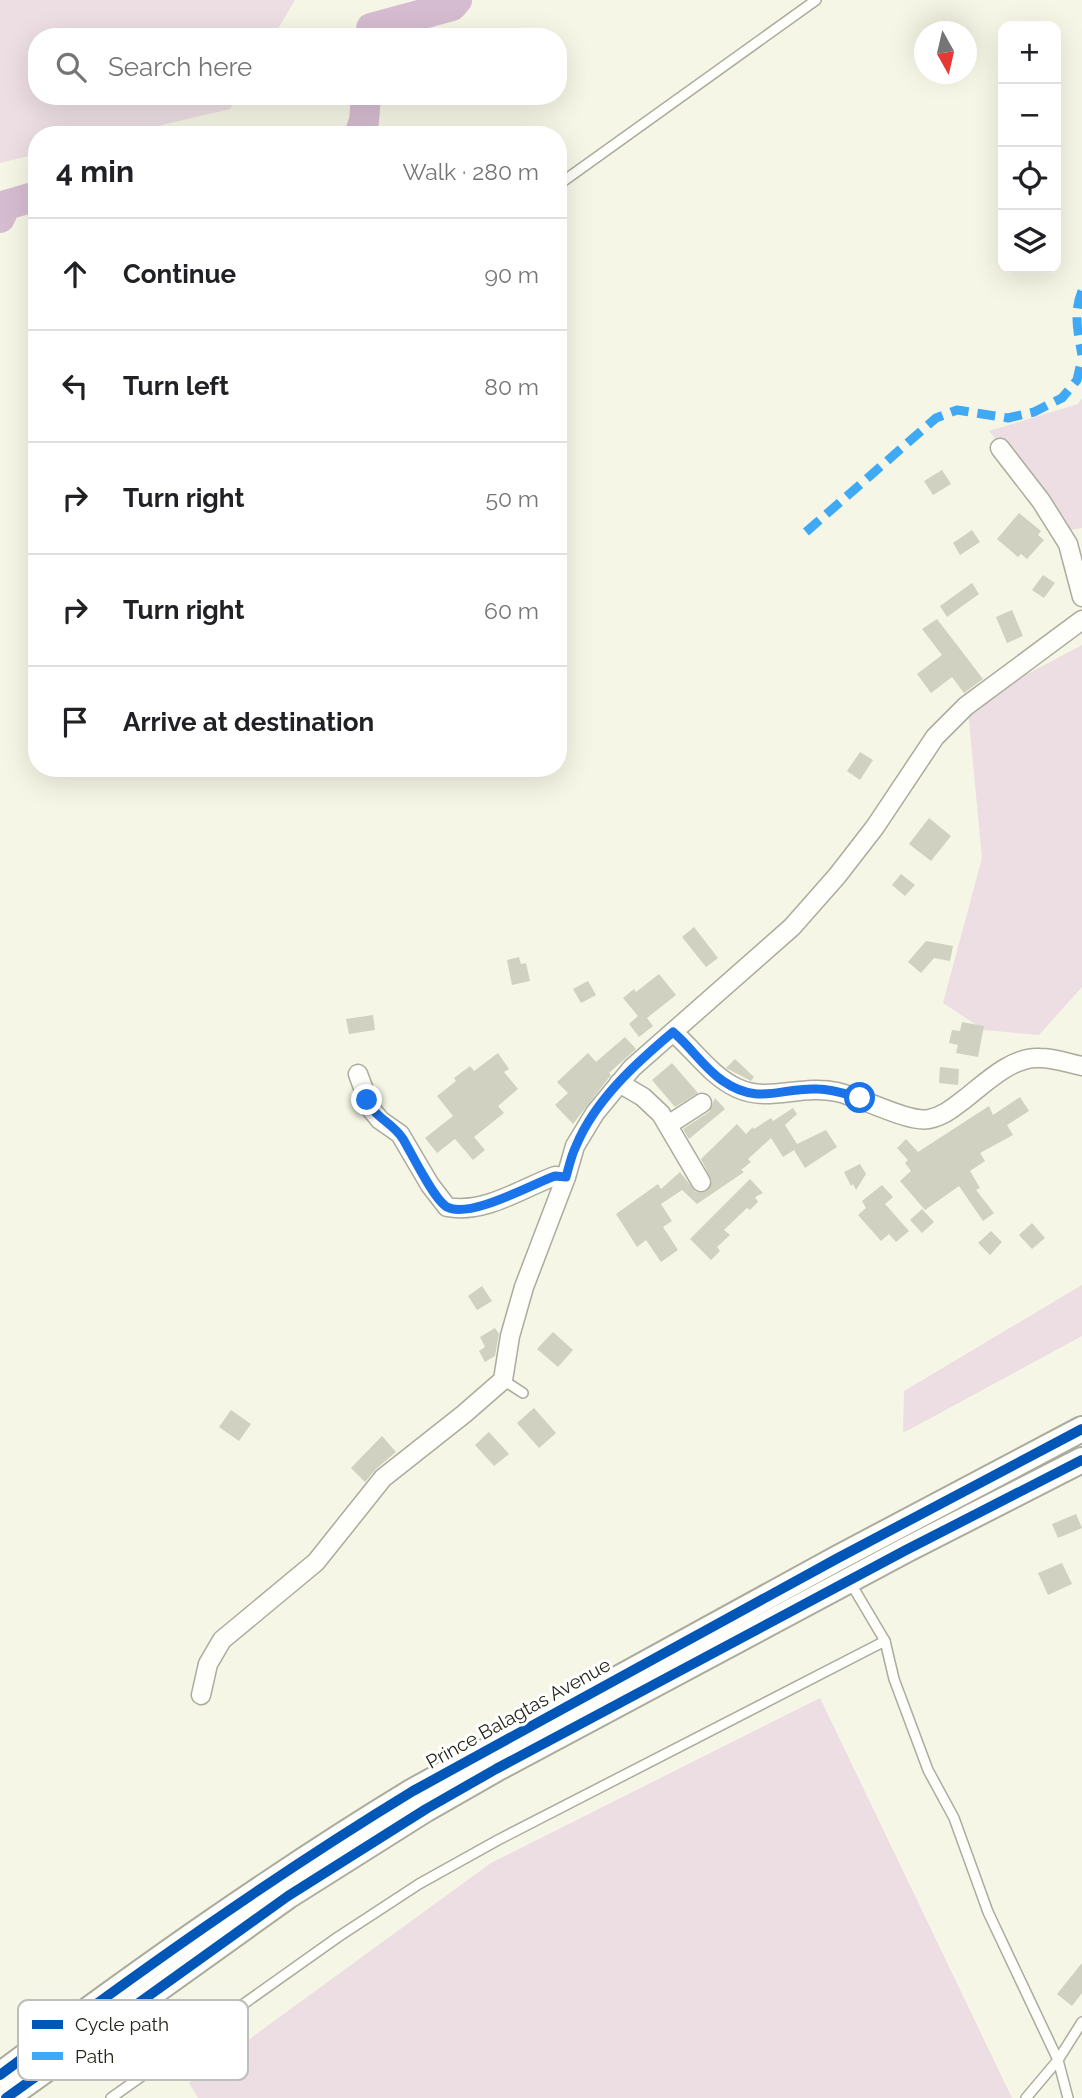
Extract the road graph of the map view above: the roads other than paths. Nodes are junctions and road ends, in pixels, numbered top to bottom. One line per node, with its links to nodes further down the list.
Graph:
1 (816, 0): 2 (lane)
2 (567, 179)
3 (1000, 448): 4 (street)
4 (1082, 597)
5 (1082, 621): 6 (street)
6 (673, 1032): 7 (street); 9 (street)
7 (1082, 1066)
8 (358, 1074): 12 (street)
9 (619, 1083): 11 (street); 12 (street)
10 (702, 1103): 11 (street)
11 (668, 1125): 13 (street)
12 (566, 1177): 14 (street)
13 (701, 1182)
14 (503, 1380): 15 (lane); 21 (street)
15 (523, 1393)
16 (1082, 1429): 20 (main road, Prince Balagtas Avenue)
17 (1082, 1460): 18 (main road, Prince Balagtas Avenue)
18 (849, 1581): 19 (lane); 20 (main road, Prince Balagtas Avenue)
19 (885, 1641): 24 (lane); 26 (lane)
20 (638, 1679): 22 (main road, Prince Balagtas Avenue); 23 (main road, Prince Balagtas Avenue)
21 (201, 1695)
22 (104, 2000)
23 (142, 2000)
24 (248, 2001)
25 (1082, 2022): 26 (lane)
26 (1058, 2060): 33 (lane); 34 (lane)
27 (18, 2062): 28 (main road, Prince Balagtas Avenue)
28 (0, 2075)
29 (31, 2080): 31 (main road, Prince Balagtas Avenue)
30 (136, 2080): 32 (lane)
31 (6, 2098)
32 (111, 2098)
33 (1026, 2098)
34 (1068, 2098)

